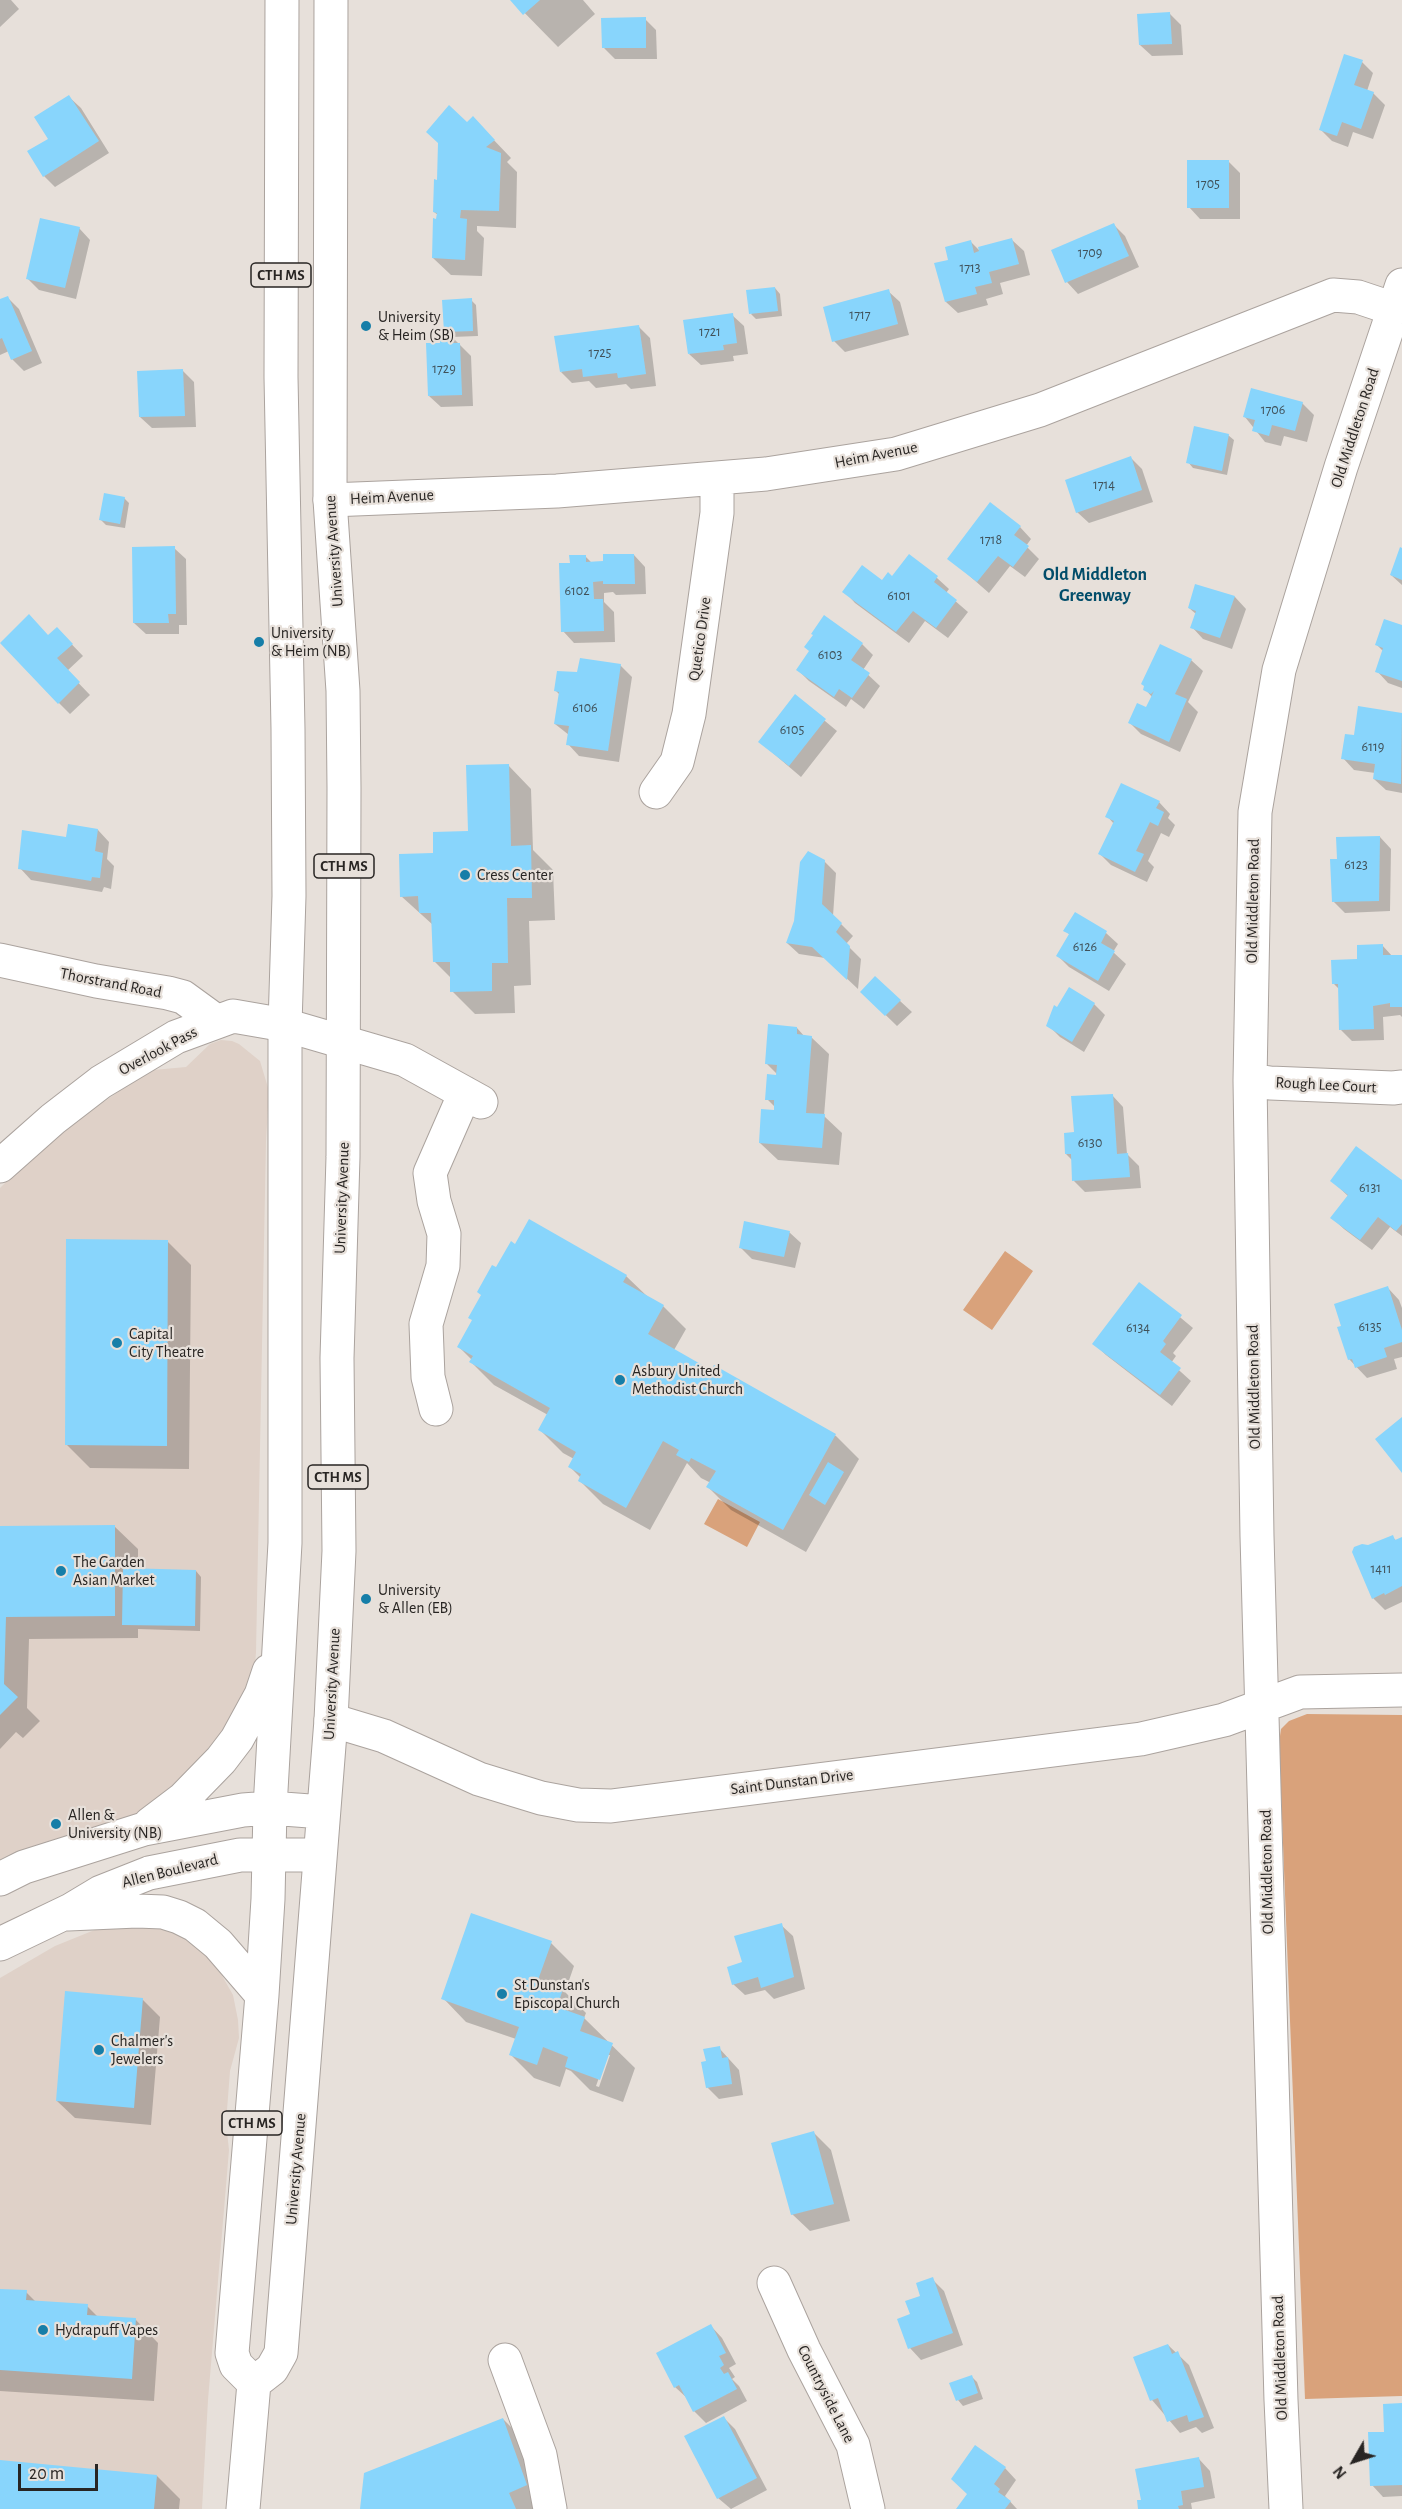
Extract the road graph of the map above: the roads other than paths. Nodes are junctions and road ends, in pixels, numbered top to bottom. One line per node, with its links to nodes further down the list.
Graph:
1 (282, 0): 3 (main road, CTH MS)
2 (331, 0): 6 (main road, University Avenue / CTH MS)
3 (281, 271): 6 (main road); 10 (main road, CTH MS)
4 (1398, 297): 5 (main road, Heim Avenue); 12 (main road, Old Middleton Road)
5 (717, 478): 6 (main road, Heim Avenue); 7 (main road, Quetico Drive)
6 (330, 500): 11 (main road, University Avenue / CTH MS)
7 (656, 792)
8 (0, 960): 9 (main road, Thorstrand Road)
9 (216, 1021): 10 (main road, Overlook Pass); 14 (main road, Overlook Pass)
10 (285, 1025): 11 (main road, Overlook Pass); 16 (main road, CTH MS)
11 (343, 1040): 15 (main road, Overlook Pass); 19 (main road, University Avenue / CTH MS)
12 (1250, 1080): 13 (main road, Rough Lee Court); 18 (main road, Old Middleton Road)
13 (1402, 1086)
14 (0, 1166)
15 (436, 1409)
16 (279, 1641): 20 (main road, CTH MS); 22 (main road)
17 (1402, 1690): 18 (main road, Saint Dunstan Drive)
18 (1262, 1705): 19 (main road, Saint Dunstan Drive); 35 (main road, Old Middleton Road)
19 (331, 1720): 21 (main road, University Avenue / CTH MS)
20 (270, 1808): 21 (main road); 22 (main road); 23 (main road, CTH MS)
21 (322, 1812): 24 (main road, University Avenue / CTH MS)
22 (144, 1829): 25 (main road)
23 (269, 1854): 24 (main road, Allen Boulevard); 26 (main road, Allen Boulevard); 28 (main road, CTH MS)
24 (319, 1855): 31 (main road, University Avenue / CTH MS)
25 (0, 1879)
26 (63, 1914): 27 (main road, Allen Boulevard); 28 (main road)
27 (0, 1944)
28 (262, 1995): 31 (main road, CTH MS)
29 (774, 2283): 34 (main road, Countryside Lane)
30 (506, 2360): 33 (main road)
31 (254, 2383): 32 (main road)
32 (243, 2509)
33 (550, 2509)
34 (868, 2509)
35 (1286, 2509)

